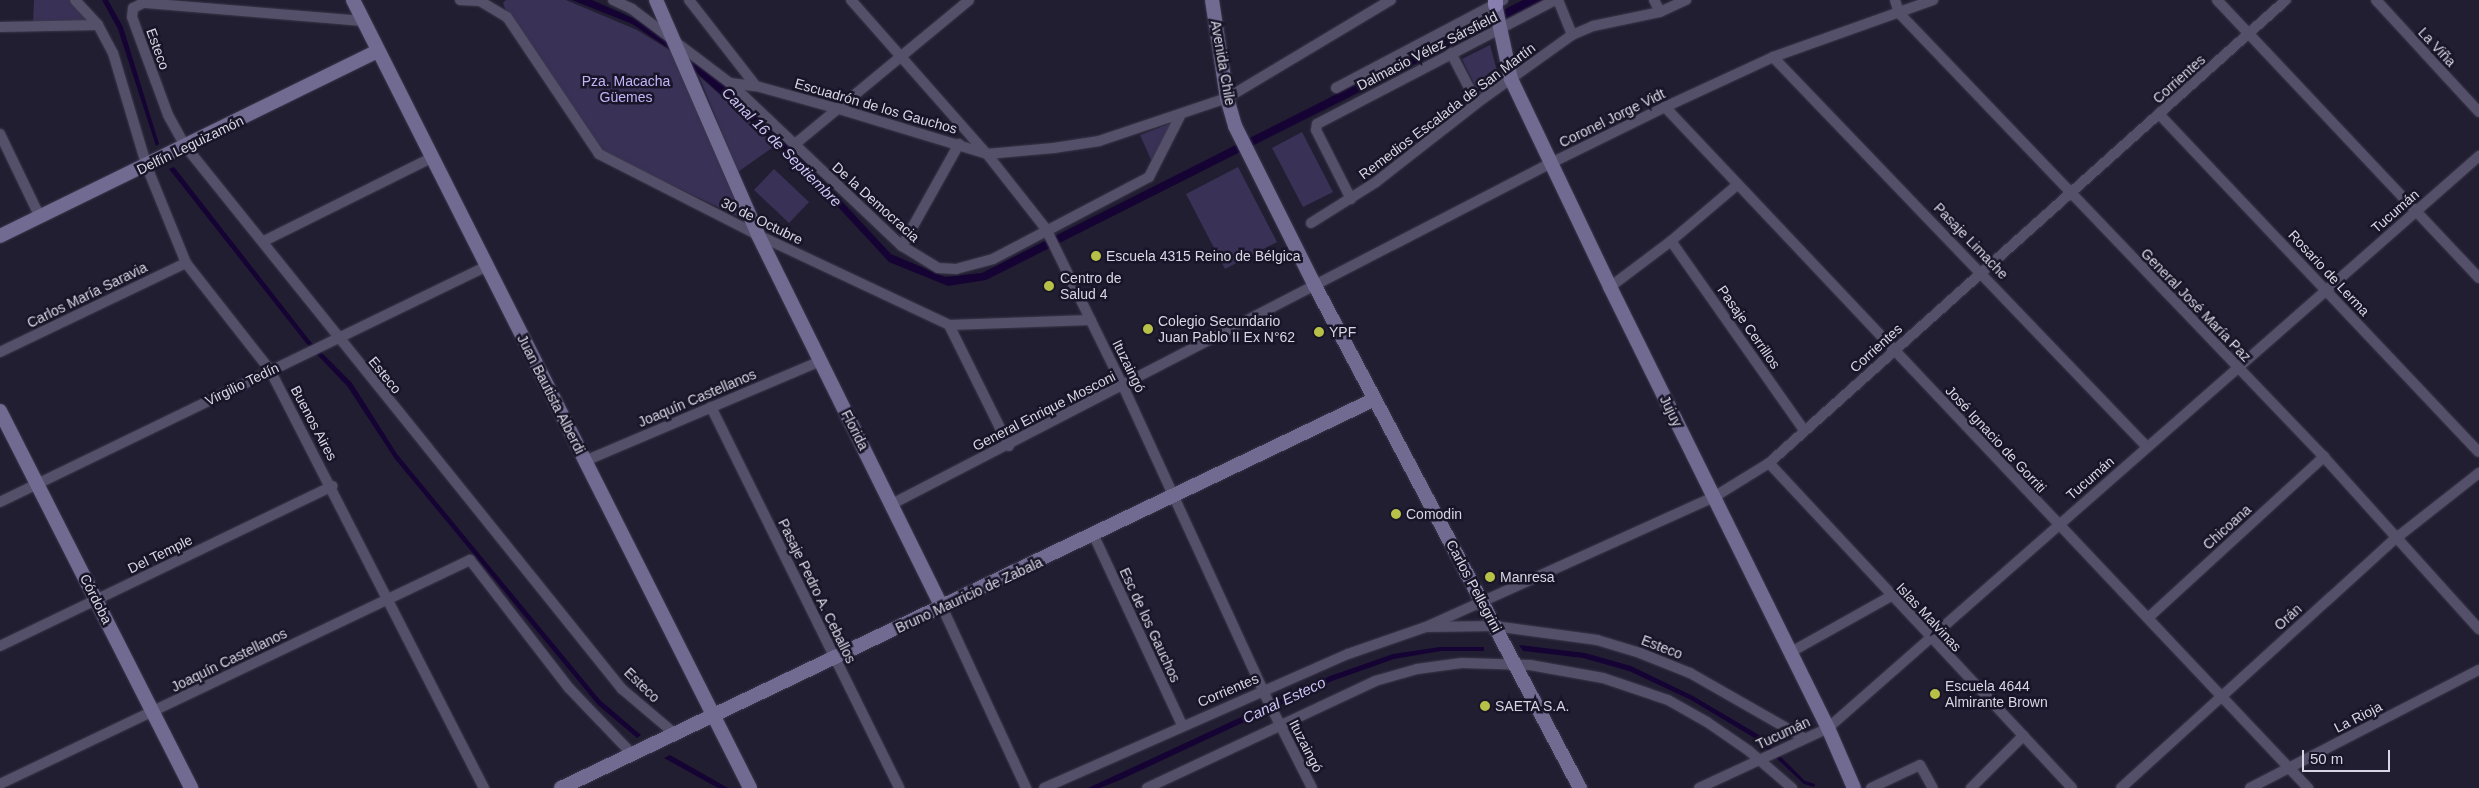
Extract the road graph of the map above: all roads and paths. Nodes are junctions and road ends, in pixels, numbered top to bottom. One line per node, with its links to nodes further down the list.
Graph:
1 (75, 0): 23 (street, Buenos Aires)
2 (353, 0): 22 (street, Juan Bautista Alberdi)
3 (460, 0): 60 (street, 30 de Octubre)
4 (613, 0): 28 (street, De la Democracia)
5 (656, 0): 28 (street)
6 (689, 0): 35 (street)
7 (851, 0): 32 (street, Ituzaingó)
8 (969, 0): 32 (street)
9 (1212, 0): 37 (street, Avenida Chile)
10 (1391, 0): 37 (street)
11 (1557, 0): 25 (street, Dalmacio Vélez Sársfield); 27 (street)
12 (1654, 0): 20 (street)
13 (1686, 0): 20 (street, Remedios Escalada de San Martín)
14 (1895, 0): 21 (street, General José María Paz)
15 (1933, 0): 21 (street, Coronel Jorge Vidt)
16 (2217, 0): 26 (street)
17 (2286, 0): 26 (street, Corrientes)
18 (2376, 0): 41 (street, La Viña)
19 (1498, 1): 25 (street, Jujuy); 36 (street, Dalmacio Vélez Sársfield)
20 (1660, 12): 27 (street, Remedios Escalada de San Martín)
21 (1899, 13): 31 (street, Coronel Jorge Vidt); 54 (street, General José María Paz)
22 (363, 21): 29 (street, Juan Bautista Alberdi); 47 (street, Esteco)
23 (98, 24): 24 (street); 52 (street, Buenos Aires)
24 (0, 28)
25 (1499, 30): 30 (street, Dalmacio Vélez Sársfield); 33 (street, Jujuy)
26 (2249, 34): 42 (street, Corrientes); 56 (street)
27 (1572, 35): 33 (street, Remedios Escalada de San Martín)
28 (677, 45): 34 (street, De la Democracia); 60 (street, Florida)
29 (378, 51): 47 (street, Delfín Leguizamón); 50 (street, Juan Bautista Alberdi)
30 (1451, 53): 38 (street); 55 (street, Dalmacio Vélez Sársfield)
31 (1773, 57): 39 (street, Coronel Jorge Vidt); 68 (street, Pasaje Limache)
32 (901, 58): 40 (street); 48 (street, Ituzaingó)
33 (1511, 79): 38 (street, Remedios Escalada de San Martín); 51 (street, Jujuy)
34 (730, 83): 35 (street, Escuadrón de los Gauchos); 46 (street, De la Democracia)
35 (756, 86): 40 (street, Escuadrón de los Gauchos)
36 (1336, 88)
37 (1227, 98): 43 (street); 65 (street, Avenida Chile)
38 (1476, 103): 55 (street, Remedios Escalada de San Martín)
39 (1665, 107): 51 (street, Coronel Jorge Vidt); 53 (street, José Ignacio de Gorriti)
40 (839, 108): 45 (street, Escuadrón de los Gauchos); 46 (street)
41 (2479, 112)
42 (2160, 114): 54 (street, Corrientes); 72 (street, Rosario de Lerma)
43 (1180, 116): 48 (street); 59 (street, De la Democracia)
44 (0, 134): 57 (street)
45 (959, 144): 48 (street, Escuadrón de los Gauchos); 64 (street)
46 (794, 145): 64 (street, De la Democracia)
47 (186, 147): 52 (street, Delfín Leguizamón); 62 (street, Esteco)
48 (987, 154): 59 (street, Ituzaingó)
49 (2479, 156): 56 (street, Tucumán)
50 (431, 158): 62 (street); 67 (street, Juan Bautista Alberdi)
51 (1551, 163): 70 (street, Coronel Jorge Vidt); 71 (street, Jujuy)
52 (147, 167): 57 (street, Delfín Leguizamón); 66 (street, Buenos Aires)
53 (1737, 184): 63 (street); 76 (street, José Ignacio de Gorriti)
54 (2069, 192): 68 (street, Corrientes); 79 (street, General José María Paz)
55 (1351, 199): 58 (street, Remedios Escalada de San Martín)
56 (2416, 210): 69 (street); 72 (street, Tucumán)
57 (40, 217): 61 (street, Delfín Leguizamón)
58 (1311, 223)
59 (1046, 229): 64 (street, De la Democracia); 73 (street, Ituzaingó)
60 (758, 235): 74 (street, 30 de Octubre); 78 (street, Florida)
61 (0, 236)
62 (264, 241): 75 (street, Esteco)
63 (1672, 241): 71 (street); 85 (street, Pasaje Cerrillos)
64 (902, 246)
65 (1298, 251): 70 (street, Carlos Pellegrini)
66 (186, 263): 77 (street, Carlos María Saravia); 80 (street, Buenos Aires)
67 (485, 267): 75 (street, Virgilio Tedín); 90 (street, Juan Bautista Alberdi)
68 (1981, 271): 76 (street, Corrientes); 87 (street, Pasaje Limache)
69 (2479, 278)
70 (1314, 284): 81 (street, General Enrique Mosconi); 82 (street, Carlos Pellegrini)
71 (1610, 287): 96 (street, Jujuy)
72 (2326, 290): 79 (street, Tucumán); 88 (street, Rosario de Lerma)
73 (1091, 320): 74 (street, 30 de Octubre); 81 (street, Ituzaingó)
74 (949, 325): 86 (street)
75 (338, 339): 80 (street, Virgilio Tedín); 124 (street, Esteco)
76 (1894, 351): 85 (street, Corrientes); 99 (street, José Ignacio de Gorriti)
77 (0, 352)
78 (821, 361): 83 (street, Joaquín Castellanos); 98 (street, Florida)
79 (2238, 367): 87 (street, Tucumán); 89 (street, General José María Paz)
80 (270, 370): 93 (street, Virgilio Tedín); 94 (street, Buenos Aires)
81 (1123, 386): 86 (street, General Enrique Mosconi); 95 (street, Ituzaingó)
82 (1375, 399): 95 (street, Bruno Mauricio de Zabala); 105 (street, Carlos Pellegrini)
83 (710, 407): 90 (street, Joaquín Castellanos); 114 (street, Pasaje Pedro A. Ceballos)
84 (0, 411): 93 (street, Córdoba)
85 (1804, 430): 91 (street, Corrientes)
86 (1009, 446): 98 (street, General Enrique Mosconi)
87 (2147, 447): 99 (street, Tucumán)
88 (2479, 452)
89 (2324, 457): 101 (street, General José María Paz); 107 (street, Chicoana)
90 (585, 461): 120 (street, Juan Bautista Alberdi)
91 (1769, 463): 96 (street, Corrientes); 102 (street, Islas Malvinas)
92 (2479, 473): 101 (street, Orán)
93 (37, 484): 97 (street, Virgilio Tedín); 104 (street, Córdoba)
94 (332, 486): 103 (street, Buenos Aires); 104 (street, Del Temple)
95 (1174, 495): 100 (street, Bruno Mauricio de Zabala); 117 (street, Ituzaingó)
96 (1714, 497): 105 (street, Corrientes); 113 (street, Jujuy)
97 (0, 502)
98 (892, 504): 106 (street, Florida)
99 (2058, 525): 107 (street, José Ignacio de Gorriti); 111 (street, Tucumán)
100 (1094, 536): 106 (street, Bruno Mauricio de Zabala); 122 (street, Esc de los Gauchos)
101 (2395, 539): 110 (street, General José María Paz); 118 (street, Orán)
102 (1891, 596): 111 (street, Islas Malvinas); 113 (street)
103 (389, 598): 119 (street, Joaquín Castellanos); 127 (street, Joaquín Castellanos); 134 (street, Buenos Aires)
104 (96, 600): 112 (street, Del Temple); 119 (street, Córdoba)
105 (1482, 603): 108 (street, Carlos Pellegrini); 109 (street, Corrientes)
106 (942, 607): 114 (street, Bruno Mauricio de Zabala); 137 (street, Florida)
107 (2148, 618): 118 (street, José Ignacio de Gorriti)
108 (1494, 626): 109 (street, Corrientes); 115 (street, Carlos Pellegrini); 126 (street, Esteco)
109 (1426, 627): 117 (street, Corrientes)
110 (2479, 629)
111 (1929, 637): 123 (street, Tucumán); 125 (street, Islas Malvinas)
112 (0, 646)
113 (1791, 652): 123 (street, Jujuy)
114 (835, 658): 120 (street, Bruno Mauricio de Zabala); 136 (street, Pasaje Pedro A. Ceballos)
115 (1517, 664): 121 (street); 128 (street); 141 (street, Carlos Pellegrini)
116 (2479, 670): 129 (street, La Rioja)
117 (1264, 694): 121 (street, Ituzaingó); 122 (street, Corrientes)
118 (2220, 697): 129 (street, José Ignacio de Gorriti); 148 (street, Orán)
119 (153, 712): 130 (street, Joaquín Castellanos); 133 (street, Córdoba)
120 (714, 716): 124 (street, Bruno Mauricio de Zabala); 132 (street, Juan Bautista Alberdi)
121 (1277, 721): 139 (street); 140 (street, Ituzaingó)
122 (1182, 725): 138 (street, Corrientes)
123 (1828, 728): 126 (street, Tucumán); 144 (street, Jujuy)
124 (675, 734): 127 (street, Bruno Mauricio de Zabala)
125 (2023, 736): 131 (street); 147 (street, Islas Malvinas)
126 (1804, 738): 128 (street, Tucumán)
127 (632, 754): 135 (street, Bruno Mauricio de Zabala)
128 (1762, 758): 142 (street, Tucumán); 143 (street)
129 (2290, 768): 149 (street, La Rioja); 150 (street, José Ignacio de Gorriti)
130 (0, 784)
131 (1978, 786)
132 (753, 787)
133 (191, 788)
134 (484, 788)
135 (562, 788)
136 (899, 788)
137 (1026, 788)
138 (1044, 788)
139 (1147, 788)
140 (1312, 788)
141 (1580, 788)
142 (1699, 788)
143 (1792, 788)
144 (1854, 788)
145 (1871, 788): 146 (street)
146 (1933, 788)
147 (2072, 788)
148 (2121, 788)
149 (2250, 788)
150 (2308, 788)

